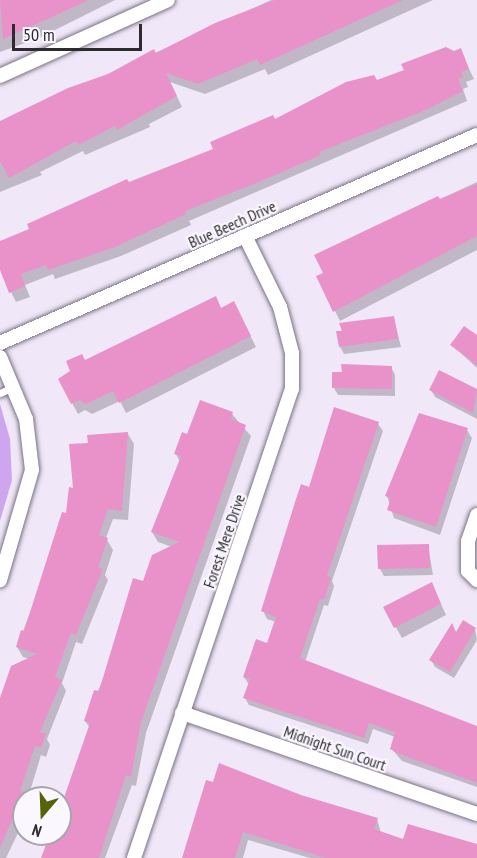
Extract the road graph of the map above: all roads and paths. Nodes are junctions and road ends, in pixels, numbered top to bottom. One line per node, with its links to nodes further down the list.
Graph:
1 (168, 0): 2 (street)
2 (0, 76)
3 (477, 135): 4 (street, Blue Beech Drive)
4 (245, 236): 5 (street, Blue Beech Drive); 11 (street, Forest Mere Drive)
5 (0, 343)
6 (0, 357): 7 (street)
7 (6, 390): 9 (street)
8 (477, 515): 10 (street)
9 (0, 580)
10 (477, 580)
11 (182, 713): 12 (street, Midnight Sun Court); 13 (street, Forest Mere Drive)
12 (477, 814)
13 (134, 858)

